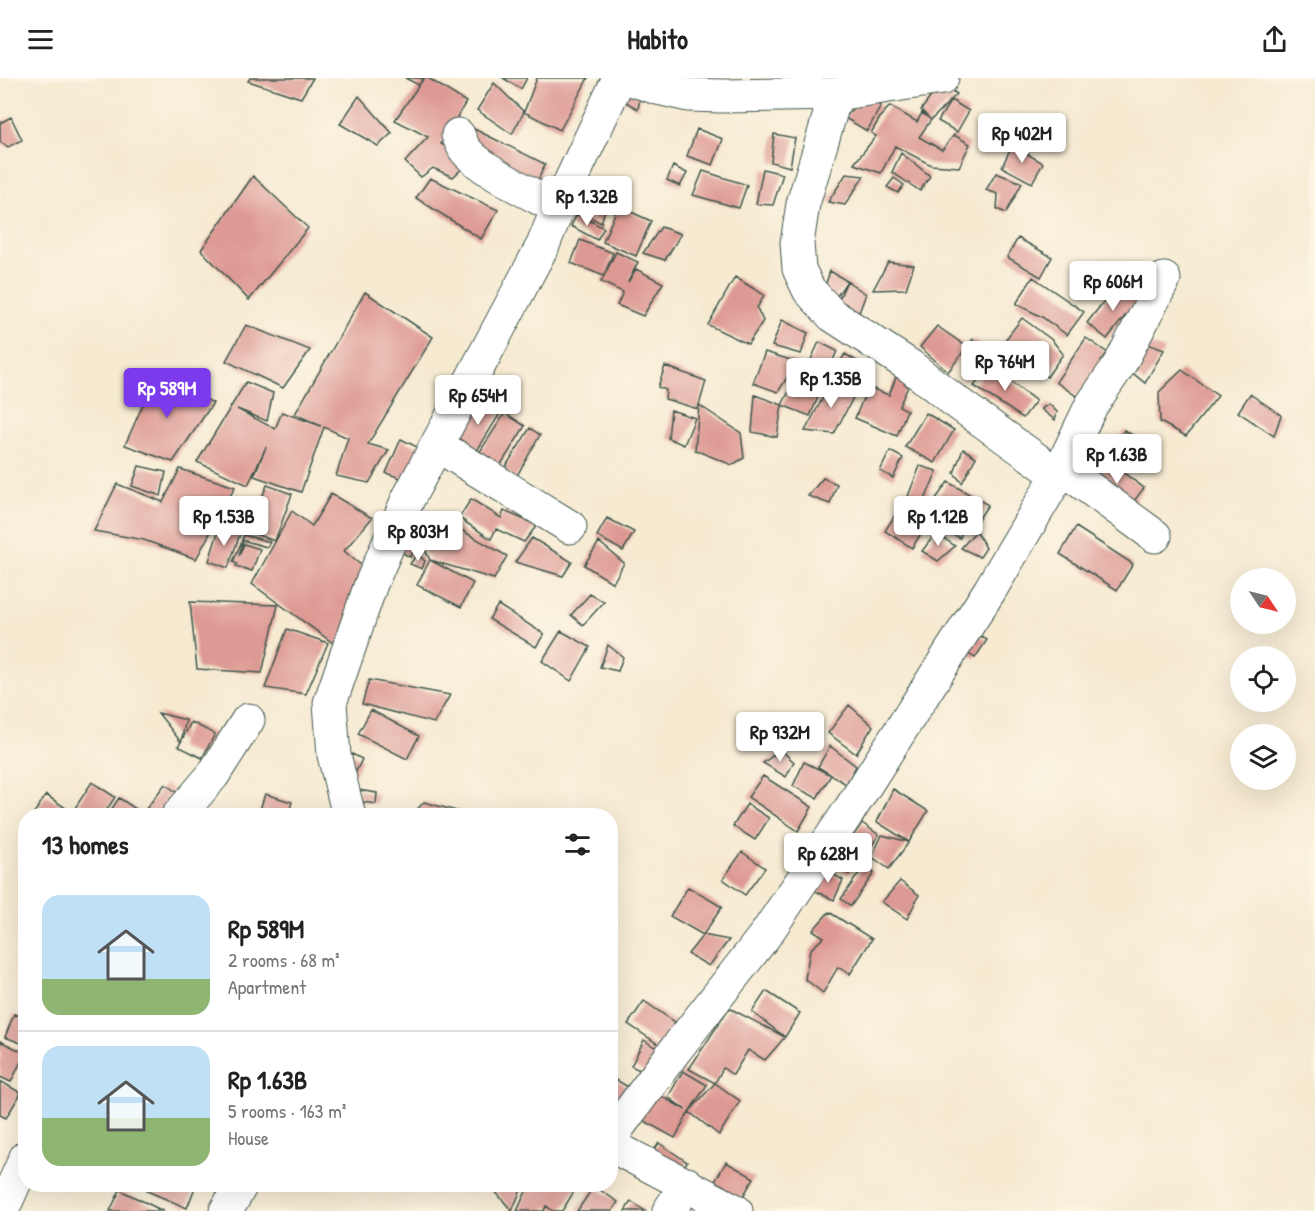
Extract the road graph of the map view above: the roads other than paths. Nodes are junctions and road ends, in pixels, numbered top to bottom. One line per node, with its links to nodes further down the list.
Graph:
1 (620, 78): 6 (street)
2 (628, 78): 4 (street)
3 (942, 78): 4 (street)
4 (836, 94): 9 (street)
5 (458, 135): 6 (street)
6 (558, 208): 8 (street)
7 (1164, 279): 9 (street)
8 (436, 446): 10 (street); 14 (street)
9 (1060, 472): 11 (street); 15 (street)
10 (570, 527)
11 (1155, 536)
12 (248, 720): 13 (street)
13 (185, 808)
14 (347, 808)
15 (618, 1127)
16 (618, 1149): 18 (street)
17 (18, 1175): 20 (street)
18 (687, 1184): 22 (street); 23 (street)
19 (237, 1192): 21 (street)
20 (2, 1211)
21 (226, 1211)
22 (669, 1211)
23 (736, 1211)

